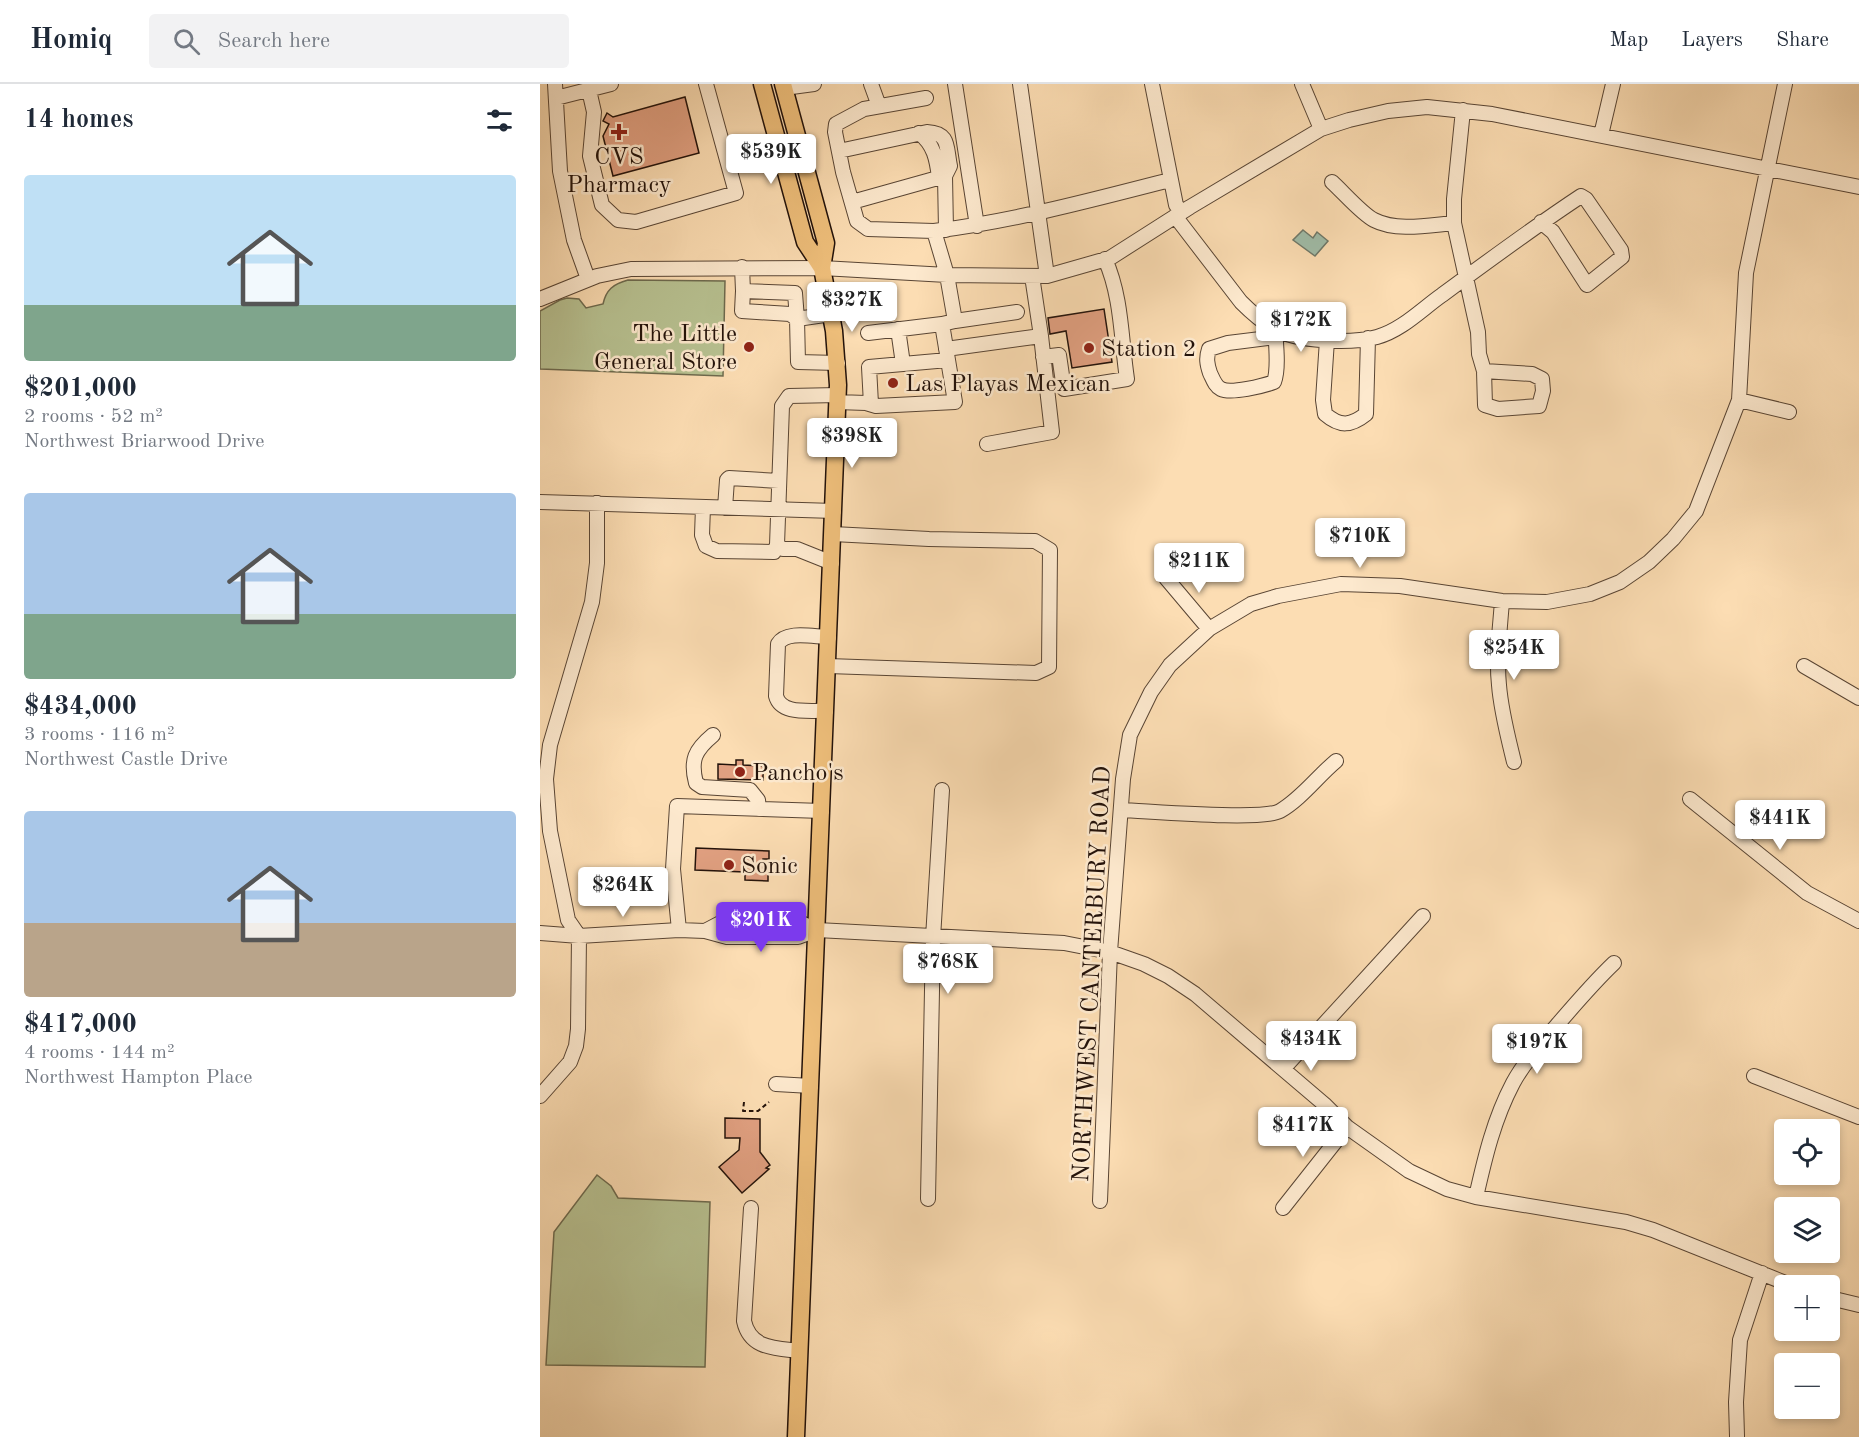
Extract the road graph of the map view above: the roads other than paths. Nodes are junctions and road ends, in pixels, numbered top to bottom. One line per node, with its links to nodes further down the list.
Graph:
1 (611, 84): 13 (street)
2 (706, 84): 13 (street)
3 (762, 84): 35 (main road)
4 (814, 84): 12 (street)
5 (871, 84): 16 (street)
6 (956, 84): 31 (street)
7 (1020, 84): 27 (street)
8 (1152, 84): 23 (street)
9 (1302, 84): 18 (street)
10 (1614, 84): 19 (street)
11 (1785, 84): 21 (street, NORTHWEST CANTERBURY ROAD)
12 (783, 86): 35 (main road)
13 (589, 90): 14 (street)
14 (556, 91): 40 (street)
15 (926, 98): 16 (street)
16 (879, 106): 20 (street)
17 (1463, 110): 18 (street); 19 (street); 30 (street)
18 (1321, 129): 28 (street)
19 (1601, 135): 21 (street)
20 (839, 152): 22 (street); 26 (street)
21 (1768, 168): 25 (street); 59 (street, NORTHWEST CANTERBURY ROAD)
22 (942, 177): 26 (street); 32 (street)
23 (1170, 180): 27 (street); 28 (street)
24 (1332, 182): 30 (street)
25 (1859, 187)
26 (852, 202): 32 (street)
27 (1038, 214): 31 (street); 38 (street)
28 (1179, 214): 33 (street); 49 (street)
29 (1541, 222): 29 (street); 39 (street)
30 (1454, 223): 39 (street)
31 (977, 226): 32 (street)
32 (940, 230): 36 (street)
33 (1105, 259): 38 (street); 54 (street)
34 (741, 267): 35 (street); 40 (street); 41 (street)
35 (822, 268): 36 (street); 44 (main road)
36 (947, 275): 37 (street); 46 (street)
37 (1032, 276): 38 (street); 50 (street)
38 (1047, 276)
39 (1466, 278): 51 (street); 57 (street)
40 (588, 279): 42 (street)
41 (742, 291): 45 (street); 45 (street)
42 (540, 299)
43 (1017, 312): 46 (street)
44 (831, 314): 45 (street); 55 (main road)
45 (797, 319): 55 (street)
46 (948, 322): 47 (street); 53 (street)
47 (898, 329): 48 (street); 56 (street)
48 (868, 333)
49 (1275, 333): 49 (street); 52 (street)
50 (1041, 336): 53 (street); 54 (street)
51 (1368, 338): 52 (street); 52 (street)
52 (1327, 340)
53 (947, 355): 56 (street); 60 (street)
54 (1043, 357): 62 (street)
55 (838, 363): 58 (main road)
56 (903, 364): 60 (street)
57 (1484, 371): 57 (street)
58 (838, 399): 60 (street); 63 (street); 69 (main road)
59 (1739, 400): 61 (street); 74 (street, NORTHWEST CANTERBURY ROAD)
60 (871, 404)
61 (1789, 412)
62 (987, 444)
63 (779, 481): 67 (street); 68 (street)
64 (540, 501): 65 (street)
65 (597, 503): 66 (street); 94 (street)
66 (703, 507): 67 (street); 71 (street)
67 (725, 508): 68 (street)
68 (778, 509): 69 (street); 71 (street)
69 (834, 511): 70 (main road)
70 (833, 534): 72 (main road); 77 (street)
71 (777, 546): 72 (street)
72 (832, 563): 76 (main road)
73 (1166, 578): 75 (street)
74 (1502, 601): 75 (street, NORTHWEST CANTERBURY ROAD); 83 (street)
75 (1209, 630): 87 (street, NORTHWEST CANTERBURY ROAD)
76 (829, 637): 77 (main road); 80 (street)
77 (828, 666): 80 (main road)
78 (1804, 666): 79 (street)
79 (1859, 698)
80 (826, 711): 88 (main road)
81 (713, 735): 86 (street)
82 (1335, 761): 87 (street)
83 (1514, 762)
84 (942, 790): 95 (street)
85 (1690, 799): 90 (street)
86 (759, 809): 88 (street); 91 (street)
87 (1122, 810): 96 (street, NORTHWEST CANTERBURY ROAD)
88 (822, 811): 92 (main road)
89 (1423, 916): 98 (street)
90 (1859, 921)
91 (679, 930): 92 (street); 94 (street)
92 (817, 930): 95 (street); 101 (main road)
93 (540, 933): 94 (street)
94 (579, 936): 102 (street)
95 (933, 938): 96 (street); 106 (street)
96 (1110, 952): 98 (street); 107 (street, NORTHWEST CANTERBURY ROAD)
97 (1614, 963): 105 (street)
98 (1283, 1069): 104 (street)
99 (1754, 1076): 103 (street)
100 (776, 1084): 101 (street)
101 (811, 1086): 114 (main road)
102 (540, 1096)
103 (1859, 1117)
104 (1347, 1127): 105 (street); 109 (street)
105 (1476, 1197): 110 (street)
106 (928, 1199)
107 (1100, 1201)
108 (751, 1208): 114 (street)
109 (1283, 1208)
110 (1762, 1273): 111 (street); 115 (street)
111 (1774, 1278)
112 (1840, 1300): 113 (street)
113 (1859, 1305)
114 (799, 1351): 116 (main road)
115 (1737, 1436)
116 (796, 1437)

